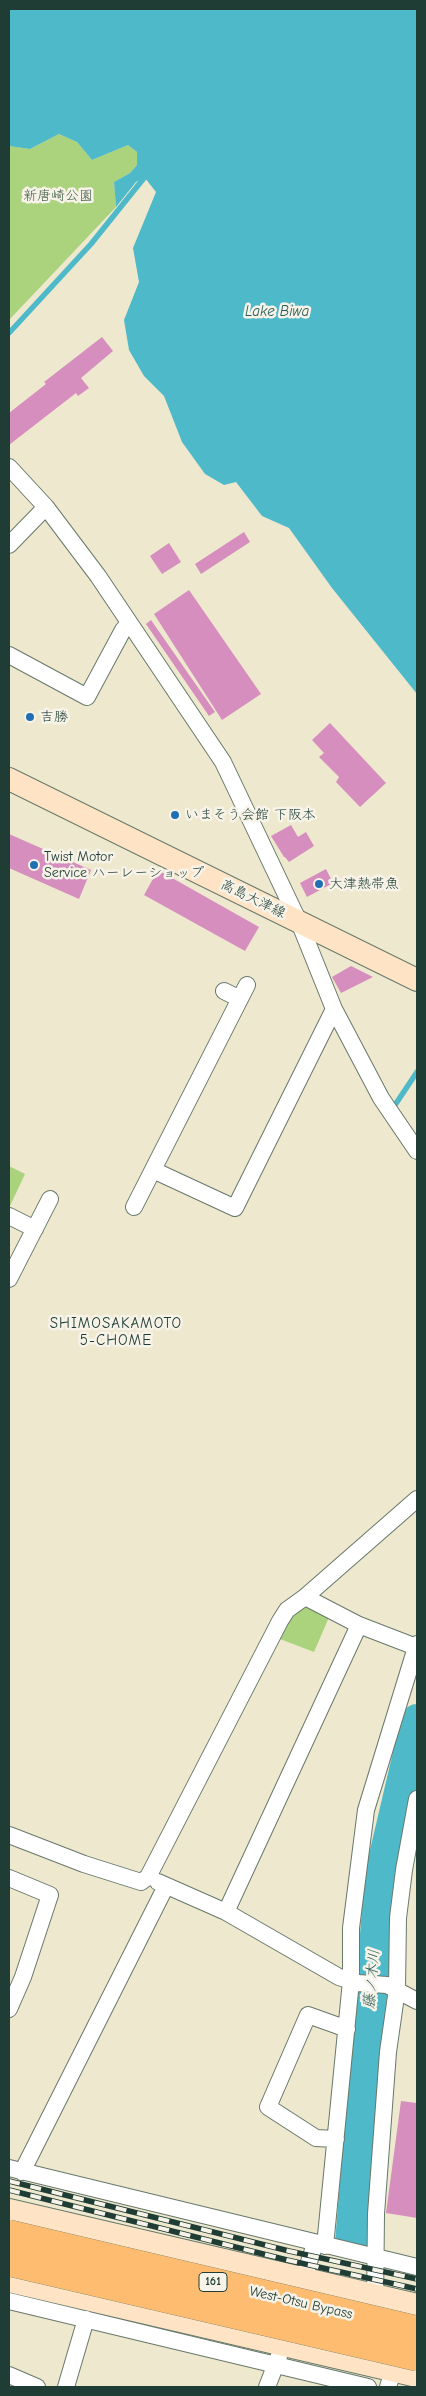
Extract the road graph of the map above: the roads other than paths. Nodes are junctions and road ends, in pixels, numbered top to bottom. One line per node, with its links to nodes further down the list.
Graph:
1 (9, 467): 2 (street)
2 (46, 507): 3 (street); 4 (street)
3 (9, 545)
4 (129, 623): 5 (street); 7 (street)
5 (9, 655)
6 (9, 779): 7 (street, 高島大津線)
7 (300, 922): 8 (street, 高島大津線); 10 (street)
8 (417, 980)
9 (224, 991): 12 (street)
10 (334, 1009): 11 (street); 12 (street)
11 (417, 1151)
12 (153, 1170): 14 (street)
13 (50, 1199): 16 (street)
14 (134, 1207)
15 (9, 1216): 16 (street)
16 (35, 1229): 17 (street)
17 (9, 1279)
18 (417, 1499): 19 (street)
19 (305, 1597): 20 (street); 25 (street)
20 (359, 1625): 21 (street); 27 (street)
21 (417, 1645): 28 (street)
22 (417, 1799): 29 (street)
23 (9, 1835): 25 (street)
24 (9, 1878): 31 (street)
25 (148, 1878): 26 (street)
26 (166, 1886): 27 (street); 34 (street)
27 (226, 1912): 28 (street)
28 (354, 1982): 29 (street); 32 (street)
29 (392, 1987): 30 (street); 38 (street)
30 (417, 2001)
31 (9, 2009)
32 (347, 2029): 33 (street); 33 (street)
33 (336, 2139): 37 (street)
34 (15, 2170): 37 (street)
35 (9, 2210): 41 (street)
36 (9, 2234): 47 (highway, West-Otsu Bypass / 161, bridge)
37 (320, 2245): 38 (street); 41 (street)
38 (376, 2258): 40 (street); 43 (street)
39 (9, 2262): 49 (highway, West-Otsu Bypass / 161, bridge)
40 (417, 2267)
41 (304, 2279): 43 (street); 48 (street)
42 (9, 2281): 48 (street)
43 (377, 2296): 45 (street); 50 (street)
44 (9, 2301): 46 (street)
45 (417, 2305)
46 (86, 2319): 48 (street); 55 (street)
47 (417, 2330)
48 (280, 2354): 50 (street); 56 (street); 57 (street)
49 (417, 2357)
50 (368, 2363): 53 (street)
51 (9, 2375): 54 (street)
52 (417, 2376): 53 (street)
53 (391, 2379)
54 (37, 2387)
55 (66, 2387)
56 (267, 2387)
57 (368, 2387)

